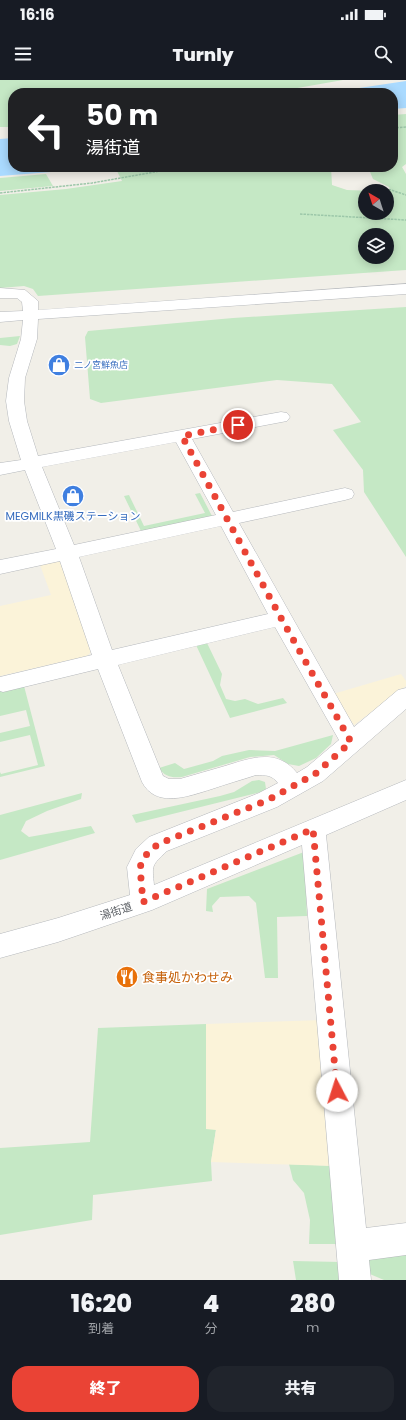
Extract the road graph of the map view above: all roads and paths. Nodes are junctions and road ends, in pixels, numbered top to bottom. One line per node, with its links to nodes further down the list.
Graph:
1 (157, 172): 3 (path)
2 (394, 191): 4 (path)
3 (0, 193)
4 (406, 195)
5 (300, 214): 6 (path)
6 (406, 220)
7 (406, 289): 9 (street)
8 (0, 294): 9 (street)
9 (31, 315): 10 (street); 13 (street)
10 (0, 317)
11 (281, 417): 12 (street)
12 (182, 436): 13 (street); 16 (street)
13 (31, 463): 14 (street); 17 (street)
14 (0, 470)
15 (345, 494): 16 (street)
16 (227, 519): 17 (street); 19 (street)
17 (67, 552): 18 (street); 20 (street)
18 (0, 567)
19 (281, 618): 20 (street); 23 (street)
20 (105, 660): 21 (street); 24 (street)
21 (3, 684)
22 (406, 696): 23 (street)
23 (351, 742): 24 (street)
24 (294, 786): 27 (street)
25 (406, 790): 26 (street, 湯街道)
26 (313, 829): 27 (street, 湯街道); 30 (street)
27 (143, 902): 28 (street, 湯街道)
28 (0, 946)
29 (406, 1239): 30 (street)
30 (352, 1246): 31 (street)
31 (355, 1280)

